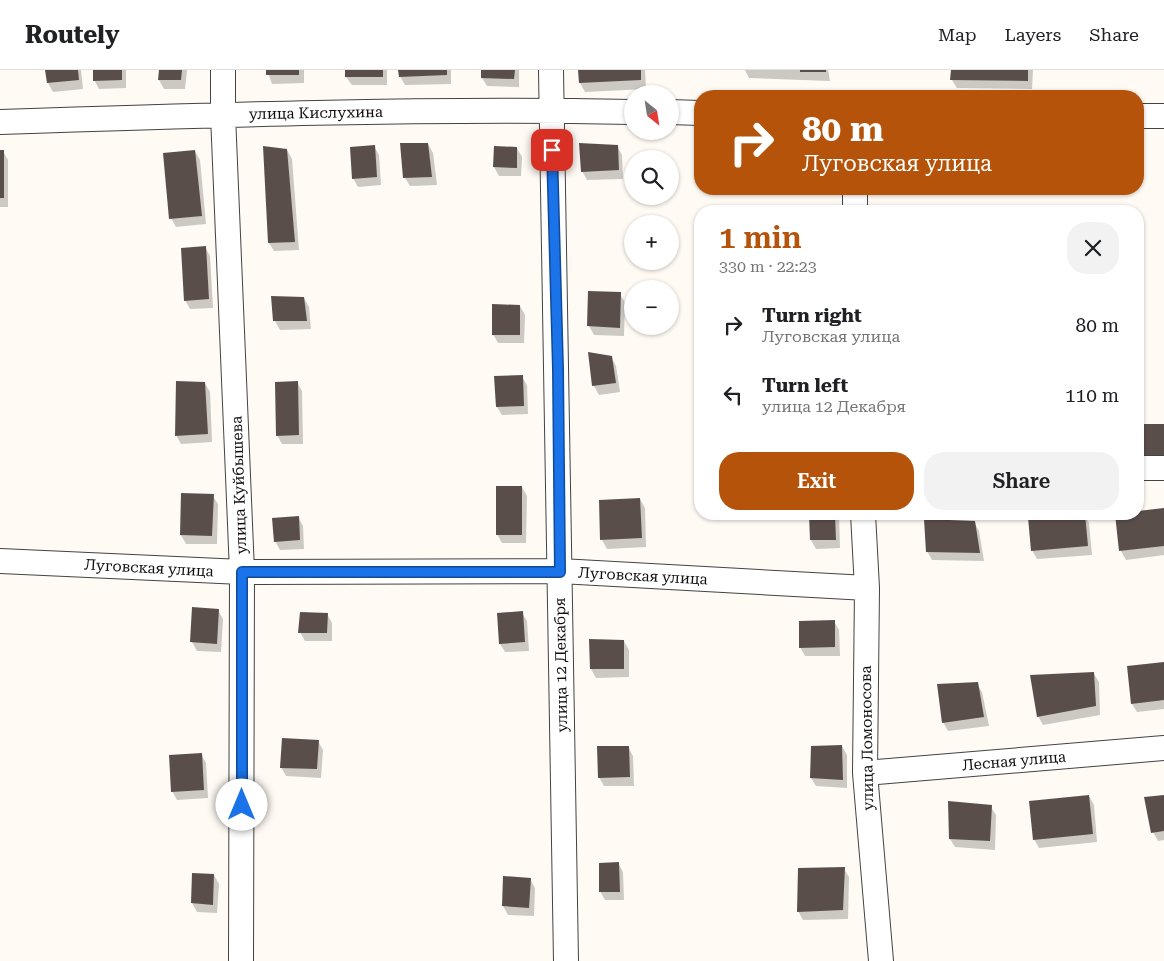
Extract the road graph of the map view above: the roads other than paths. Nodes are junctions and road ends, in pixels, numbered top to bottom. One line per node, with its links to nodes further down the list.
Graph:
1 (224, 70): 7 (street, улица Куйбышева)
2 (551, 70): 3 (street, улица 12 Декабря)
3 (550, 110): 4 (street, улица Кислухина); 7 (street, улица Кислухина); 16 (street, улица 12 Декабря)
4 (624, 112)
5 (679, 112): 6 (street)
6 (694, 113)
7 (223, 115): 10 (street, улица Кислухина); 15 (street, улица Куйбышева)
8 (1144, 116): 9 (street)
9 (1164, 116)
10 (0, 122)
11 (1144, 468): 12 (street)
12 (1164, 468)
13 (863, 520): 17 (street, улица Ломоносова)
14 (0, 561): 15 (street, Луговская улица)
15 (242, 572): 16 (street, Луговская улица); 20 (street, улица Куйбышева)
16 (560, 572): 17 (street, Луговская улица); 21 (street, улица 12 Декабря)
17 (867, 588): 19 (street, улица Ломоносова)
18 (1164, 748): 19 (street, Лесная улица)
19 (865, 773): 22 (street, улица Ломоносова)
20 (241, 961)
21 (566, 961)
22 (880, 961)

